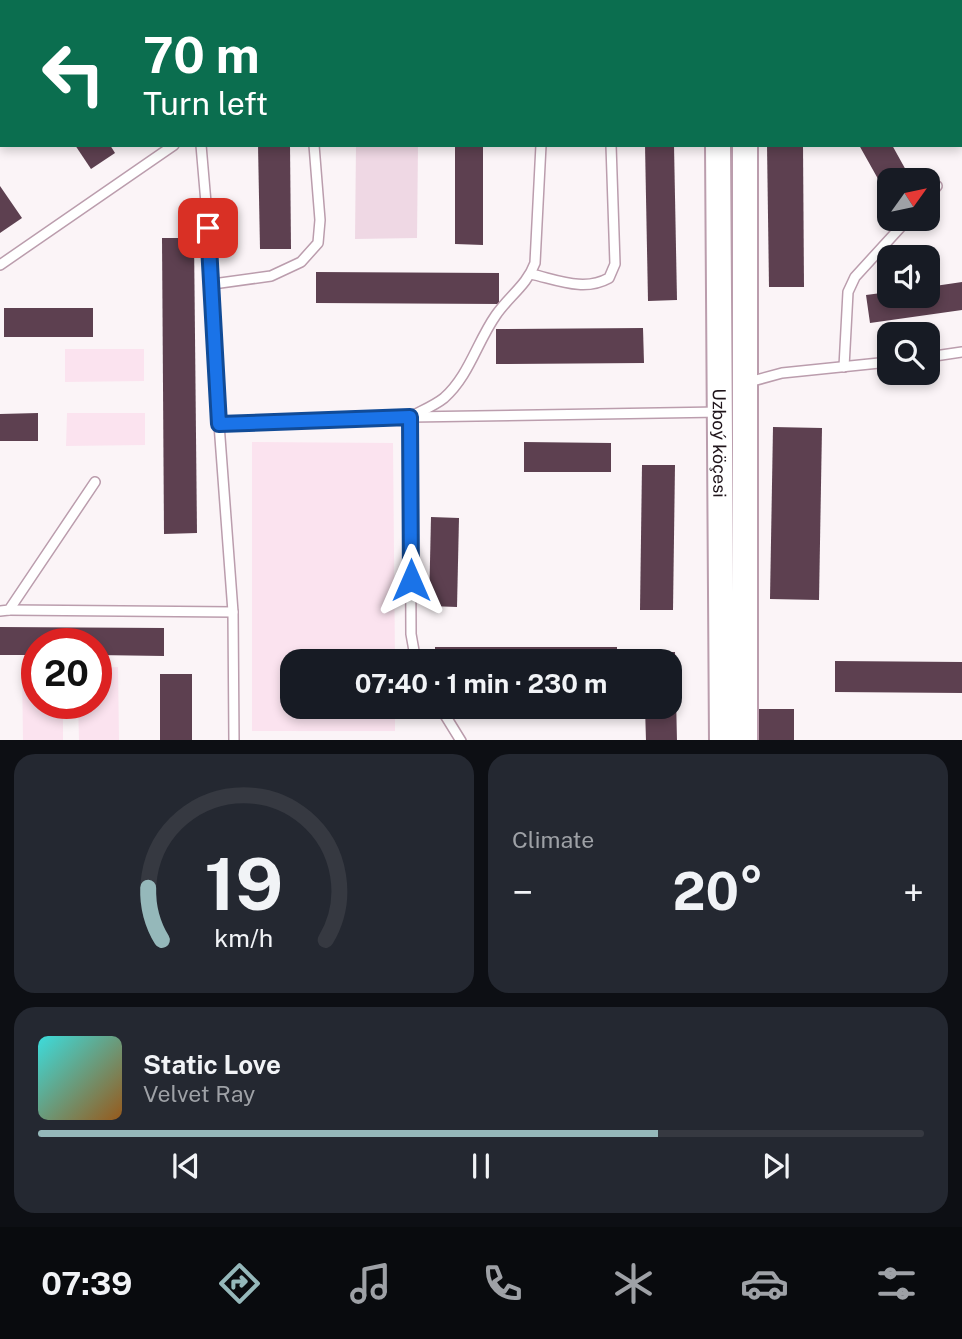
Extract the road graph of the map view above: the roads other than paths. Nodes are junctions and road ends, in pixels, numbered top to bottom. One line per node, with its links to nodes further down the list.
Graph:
1 (171, 147): 9 (lane)
2 (201, 147): 11 (lane)
3 (314, 147): 11 (lane)
4 (541, 147): 10 (lane)
5 (611, 147): 10 (lane)
6 (718, 147): 17 (street, Uzboý köçesi)
7 (745, 147): 16 (street, Uzboý köçesi)
8 (897, 231): 15 (lane)
9 (0, 265)
10 (531, 274): 18 (lane)
11 (213, 284): 19 (lane)
12 (962, 352): 13 (lane)
13 (940, 355)
14 (877, 363): 15 (lane)
15 (844, 367): 16 (lane)
16 (744, 383): 28 (street, Uzboý köçesi)
17 (722, 412): 18 (lane); 27 (street, Uzboý köçesi)
18 (410, 417): 19 (lane); 23 (lane)
19 (219, 424): 22 (lane)
20 (94, 482): 21 (lane)
21 (4, 610): 22 (lane)
22 (233, 612): 25 (lane)
23 (414, 649)
24 (448, 719): 26 (lane)
25 (234, 740)
26 (461, 740)
27 (722, 740)
28 (745, 740)

